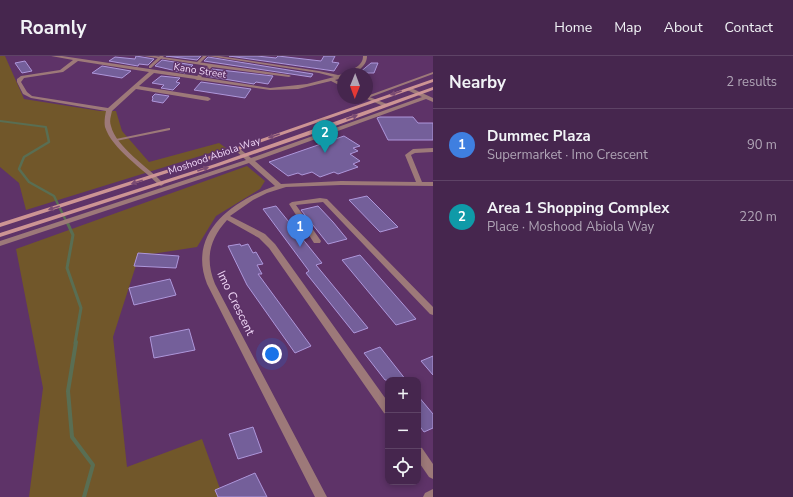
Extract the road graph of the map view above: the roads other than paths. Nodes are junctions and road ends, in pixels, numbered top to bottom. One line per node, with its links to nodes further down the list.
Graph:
1 (53, 56): 8 (street, Kano Street)
2 (103, 56): 9 (street)
3 (146, 56): 7 (street)
4 (205, 56): 10 (lane)
5 (210, 56): 15 (street)
6 (365, 56): 12 (street)
7 (161, 57): 10 (street); 13 (lane)
8 (77, 60): 9 (street, Kano Street); 32 (street)
9 (94, 63): 13 (street, Kano Street)
10 (198, 63): 11 (street)
11 (211, 65): 16 (street); 18 (street)
12 (358, 68)
13 (151, 70): 18 (street, Kano Street); 22 (street)
14 (433, 73): 26 (lane)
15 (337, 75)
16 (288, 76)
17 (337, 78): 19 (street, Kano Street)
18 (197, 79): 19 (street, Kano Street)
19 (332, 80): 21 (street)
20 (433, 80): 24 (main road, Moshood Abiola Way)
21 (337, 83)
22 (135, 87): 28 (street); 32 (street)
23 (433, 88): 25 (main road, Moshood Abiola Way)
24 (409, 89): 25 (street); 30 (main road, Moshood Abiola Way, one-way to 30)
25 (419, 93): 27 (street); 31 (main road, Moshood Abiola Way)
26 (373, 95)
27 (427, 97): 29 (street); 38 (street)
28 (208, 99)
29 (433, 100)
30 (375, 101): 31 (street); 35 (main road, Moshood Abiola Way, one-way to 35)
31 (385, 105): 37 (main road, Moshood Abiola Way, one-way to 31)
32 (109, 110): 34 (street)
33 (169, 129): 34 (lane)
34 (116, 140): 39 (street)
35 (237, 149): 37 (street); 39 (main road, Moshood Abiola Way)
36 (433, 150): 41 (street)
37 (244, 155): 38 (street); 40 (main road, Moshood Abiola Way, one-way to 37)
38 (250, 160): 43 (street); 48 (street)
39 (154, 176): 40 (street); 45 (main road, Moshood Abiola Way, one-way to 45)
40 (161, 184): 46 (main road, Moshood Abiola Way)
41 (420, 184): 42 (street, Imo Crescent); 43 (street, Imo Crescent)
42 (433, 184)
43 (279, 186): 44 (street, Imo Crescent)
44 (225, 216): 50 (street); 54 (street, Imo Crescent)
45 (0, 225)
46 (0, 235)
47 (317, 241): 49 (street)
48 (0, 244)
49 (433, 312)
50 (385, 406)
51 (421, 456): 52 (street)
52 (433, 473)
53 (433, 495): 55 (street)
54 (321, 497)
55 (429, 497)

